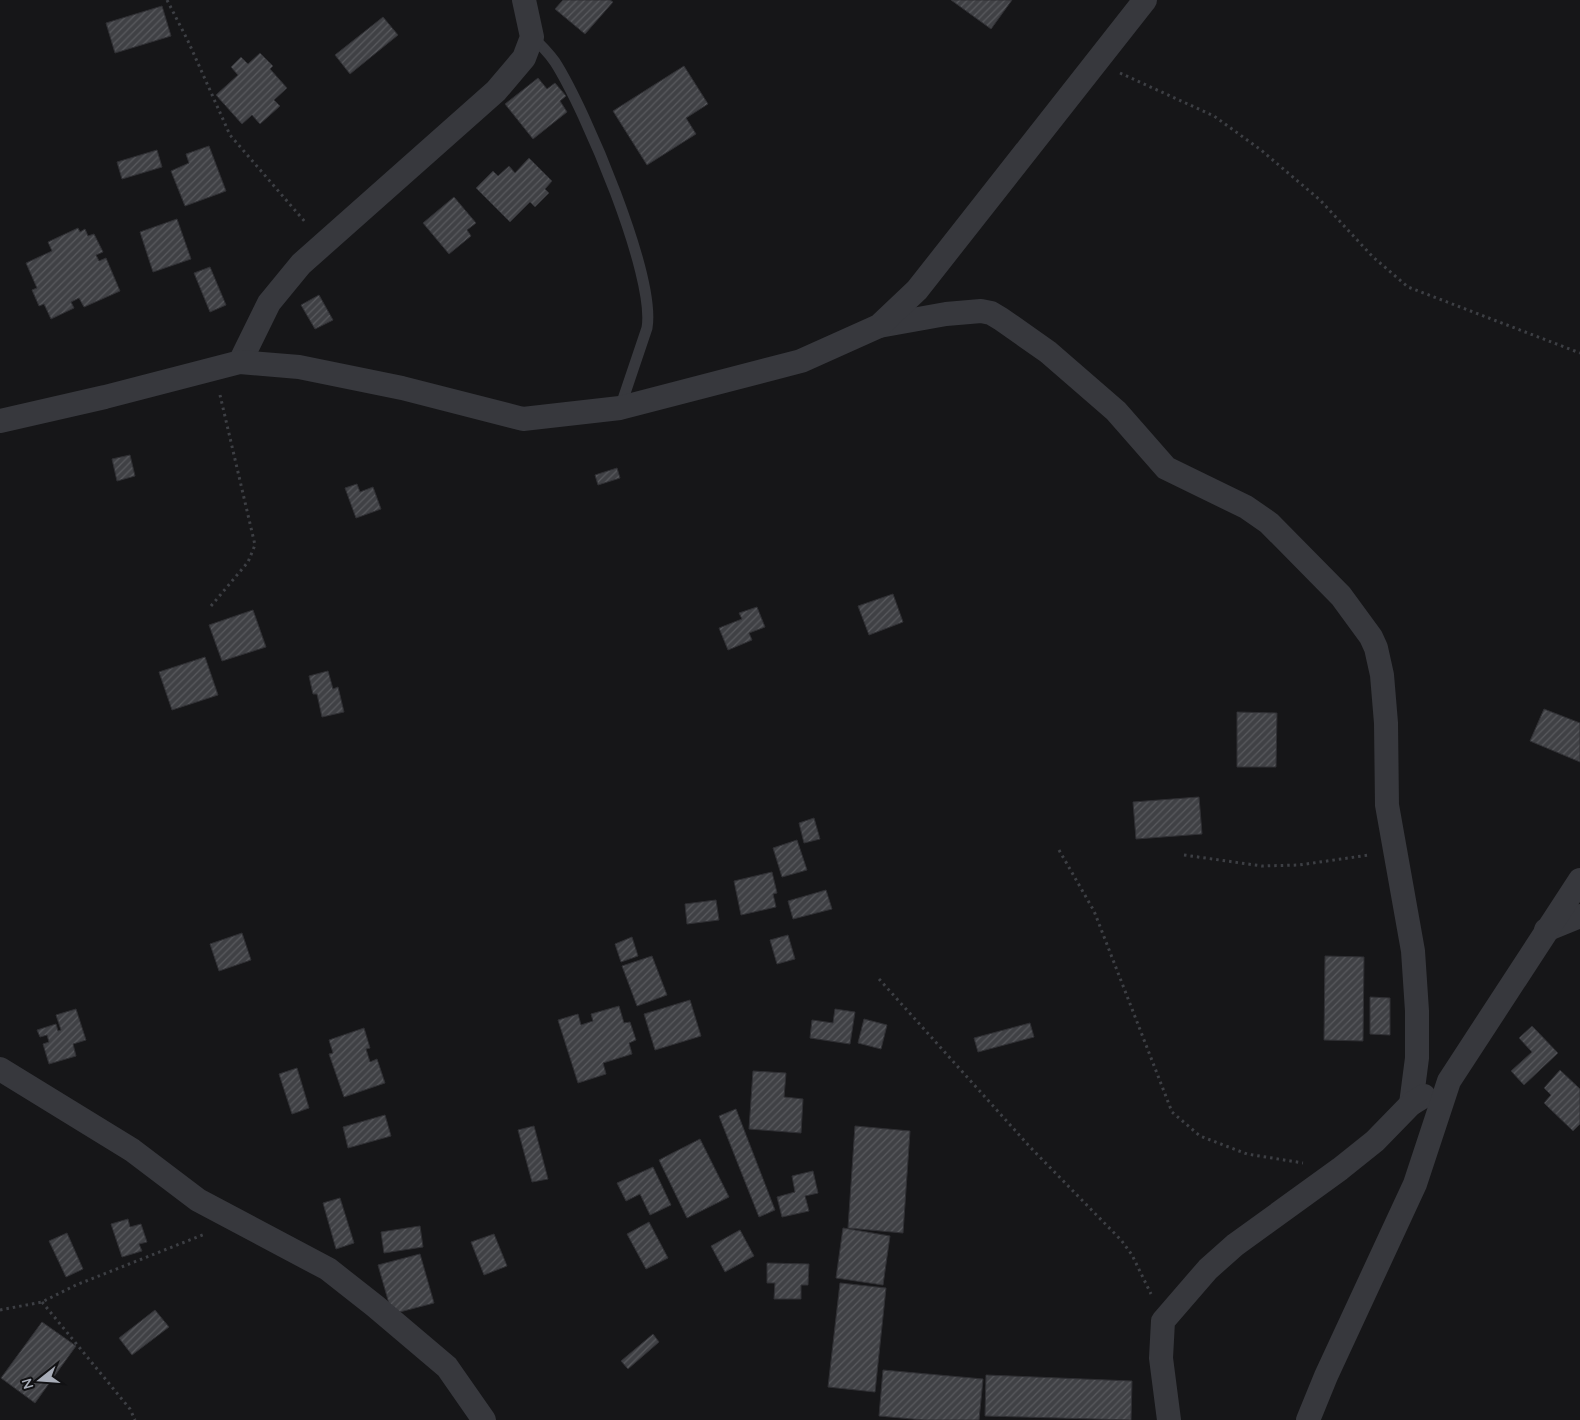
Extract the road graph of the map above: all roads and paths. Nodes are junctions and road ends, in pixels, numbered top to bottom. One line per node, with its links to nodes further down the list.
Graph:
1 (167, 0): 6 (path)
2 (524, 0): 4 (street)
3 (1139, 2): 5 (street)
4 (532, 37): 6 (street); 11 (lane)
5 (1095, 62): 7 (street); 8 (path)
6 (323, 243): 9 (street)
7 (879, 326): 11 (street); 15 (street)
8 (1580, 352)
9 (240, 362): 10 (street); 11 (street)
10 (214, 370): 12 (street); 13 (path)
11 (620, 408)
12 (0, 421)
13 (211, 606)
14 (1059, 850): 24 (path)
15 (1395, 852): 16 (path); 23 (street)
16 (1184, 855)
17 (1580, 880): 19 (street)
18 (1580, 916): 19 (street)
19 (1546, 930): 22 (street)
20 (878, 979): 28 (path)
21 (0, 1069): 25 (street)
22 (1449, 1081): 23 (street); 32 (street)
23 (1411, 1104): 24 (street)
24 (1340, 1169): 28 (street)
25 (238, 1221): 26 (path); 30 (street)
26 (42, 1302): 27 (path); 29 (path)
27 (0, 1310)
28 (1163, 1322): 31 (street)
29 (135, 1420)
30 (484, 1420)
31 (1169, 1420)
32 (1308, 1420)

